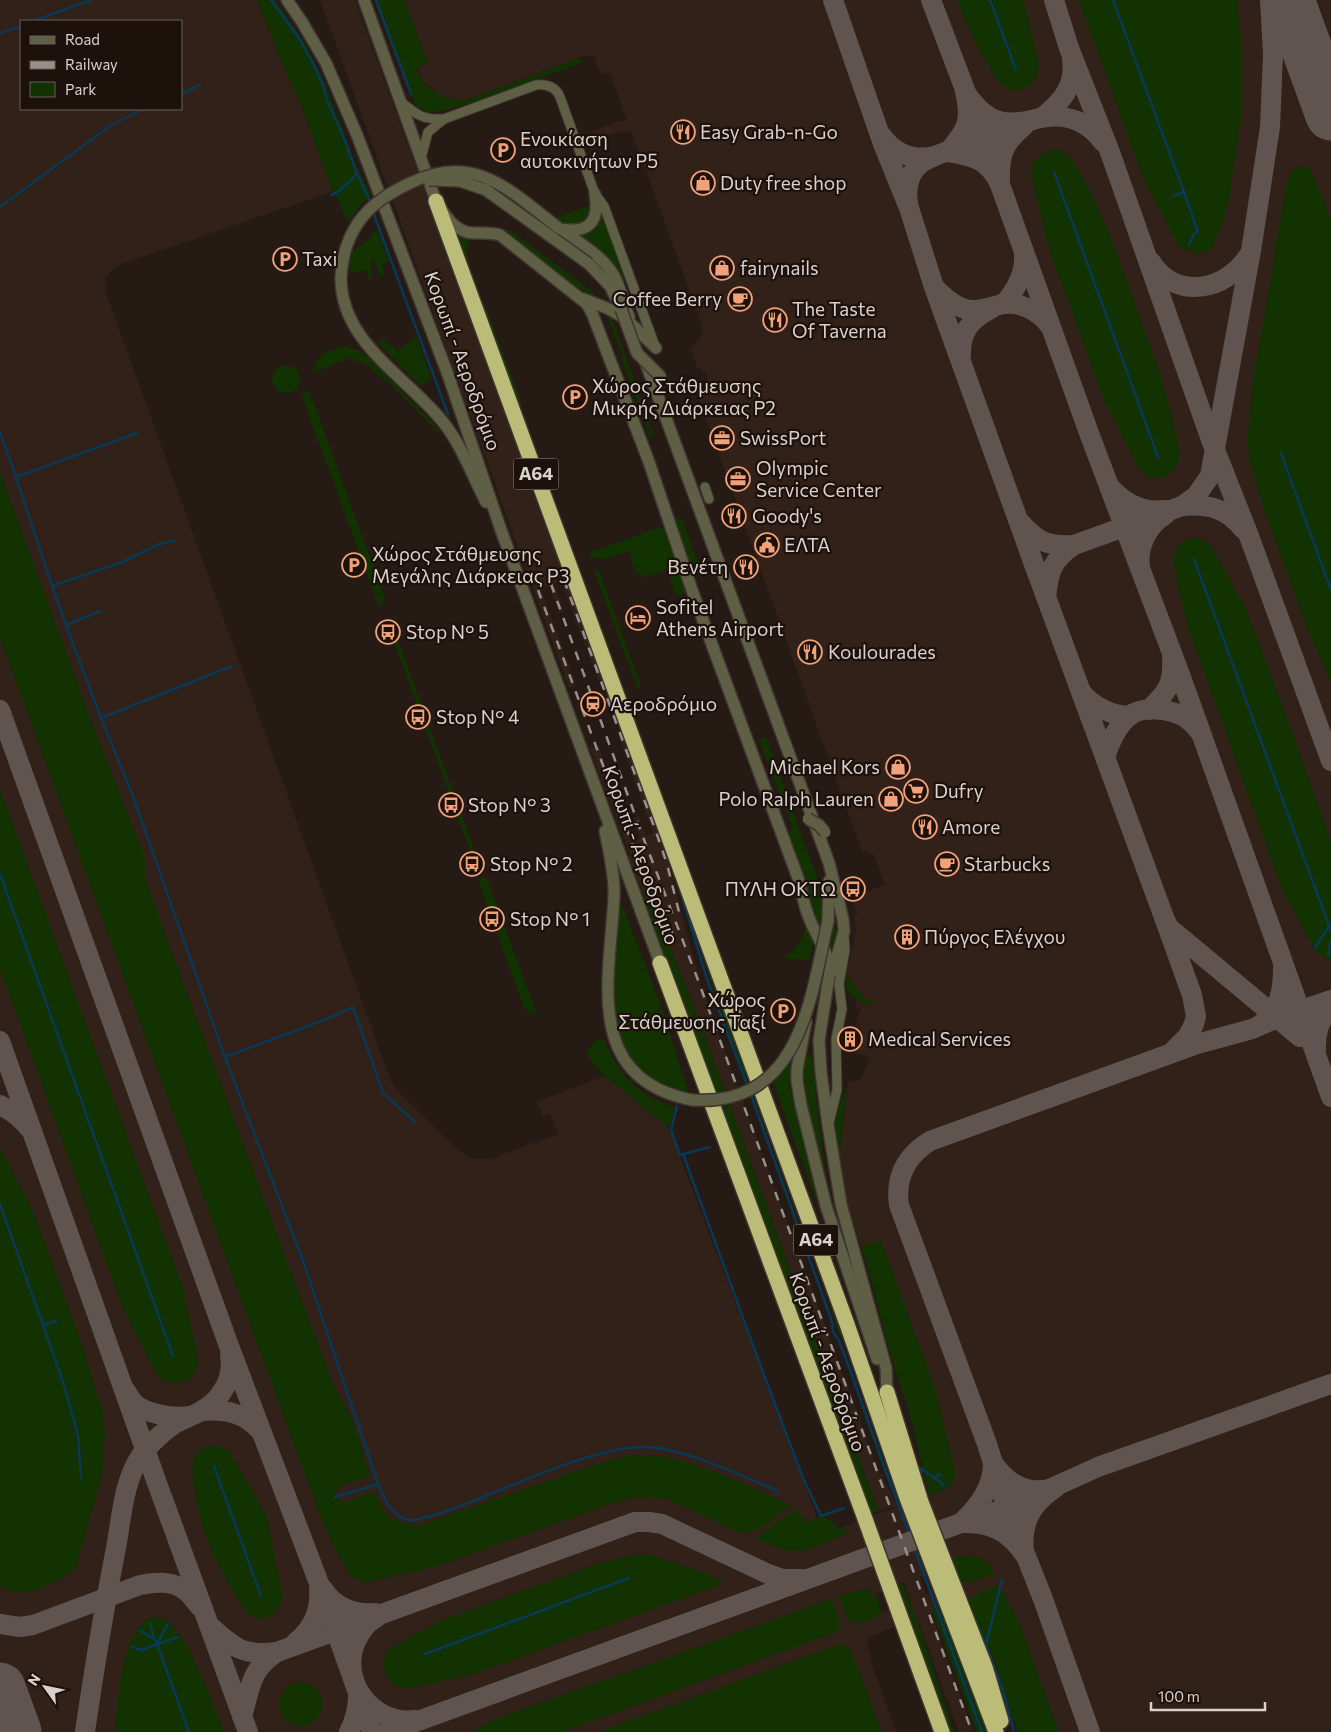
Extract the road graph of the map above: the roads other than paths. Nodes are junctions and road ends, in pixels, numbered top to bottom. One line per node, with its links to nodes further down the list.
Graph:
1 (286, 0): 17 (street, Κορωπί - Αεροδρόμιο)
2 (364, 0): 3 (street, Κορωπί - Αεροδρόμιο)
3 (400, 101): 4 (street); 5 (street, Κορωπί - Αεροδρόμιο)
4 (444, 119): 5 (street); 7 (street)
5 (421, 158): 8 (street, Κορωπί - Αεροδρόμιο)
6 (406, 185): 9 (street, bridge); 13 (street, bridge); 17 (street, bridge)
7 (596, 194): 9 (street); 12 (street)
8 (436, 201): 10 (street); 28 (highway, Κορωπί - Αεροδρόμιο / Α64)
9 (561, 229): 11 (street)
10 (578, 296): 11 (street); 24 (street)
11 (631, 322): 12 (street); 21 (street)
12 (656, 348)
13 (637, 353): 14 (street, bridge); 19 (street, bridge)
14 (661, 377)
15 (704, 487): 16 (street)
16 (709, 499)
17 (501, 530): 18 (street, Κορωπί - Αεροδρόμιο)
18 (596, 792): 22 (street, Κορωπί - Αεροδρόμιο / Α64); 23 (street, bridge)
19 (808, 819): 20 (street, bridge); 23 (street, bridge)
20 (825, 832)
21 (844, 931): 24 (street); 25 (street)
22 (660, 964): 27 (highway, Κορωπί - Αεροδρόμιο / Α64)
23 (814, 984): 26 (street, bridge)
24 (828, 992): 25 (street)
25 (828, 1126): 26 (street)
26 (888, 1392): 29 (highway)
27 (942, 1732)
28 (996, 1732)
29 (1004, 1732)

